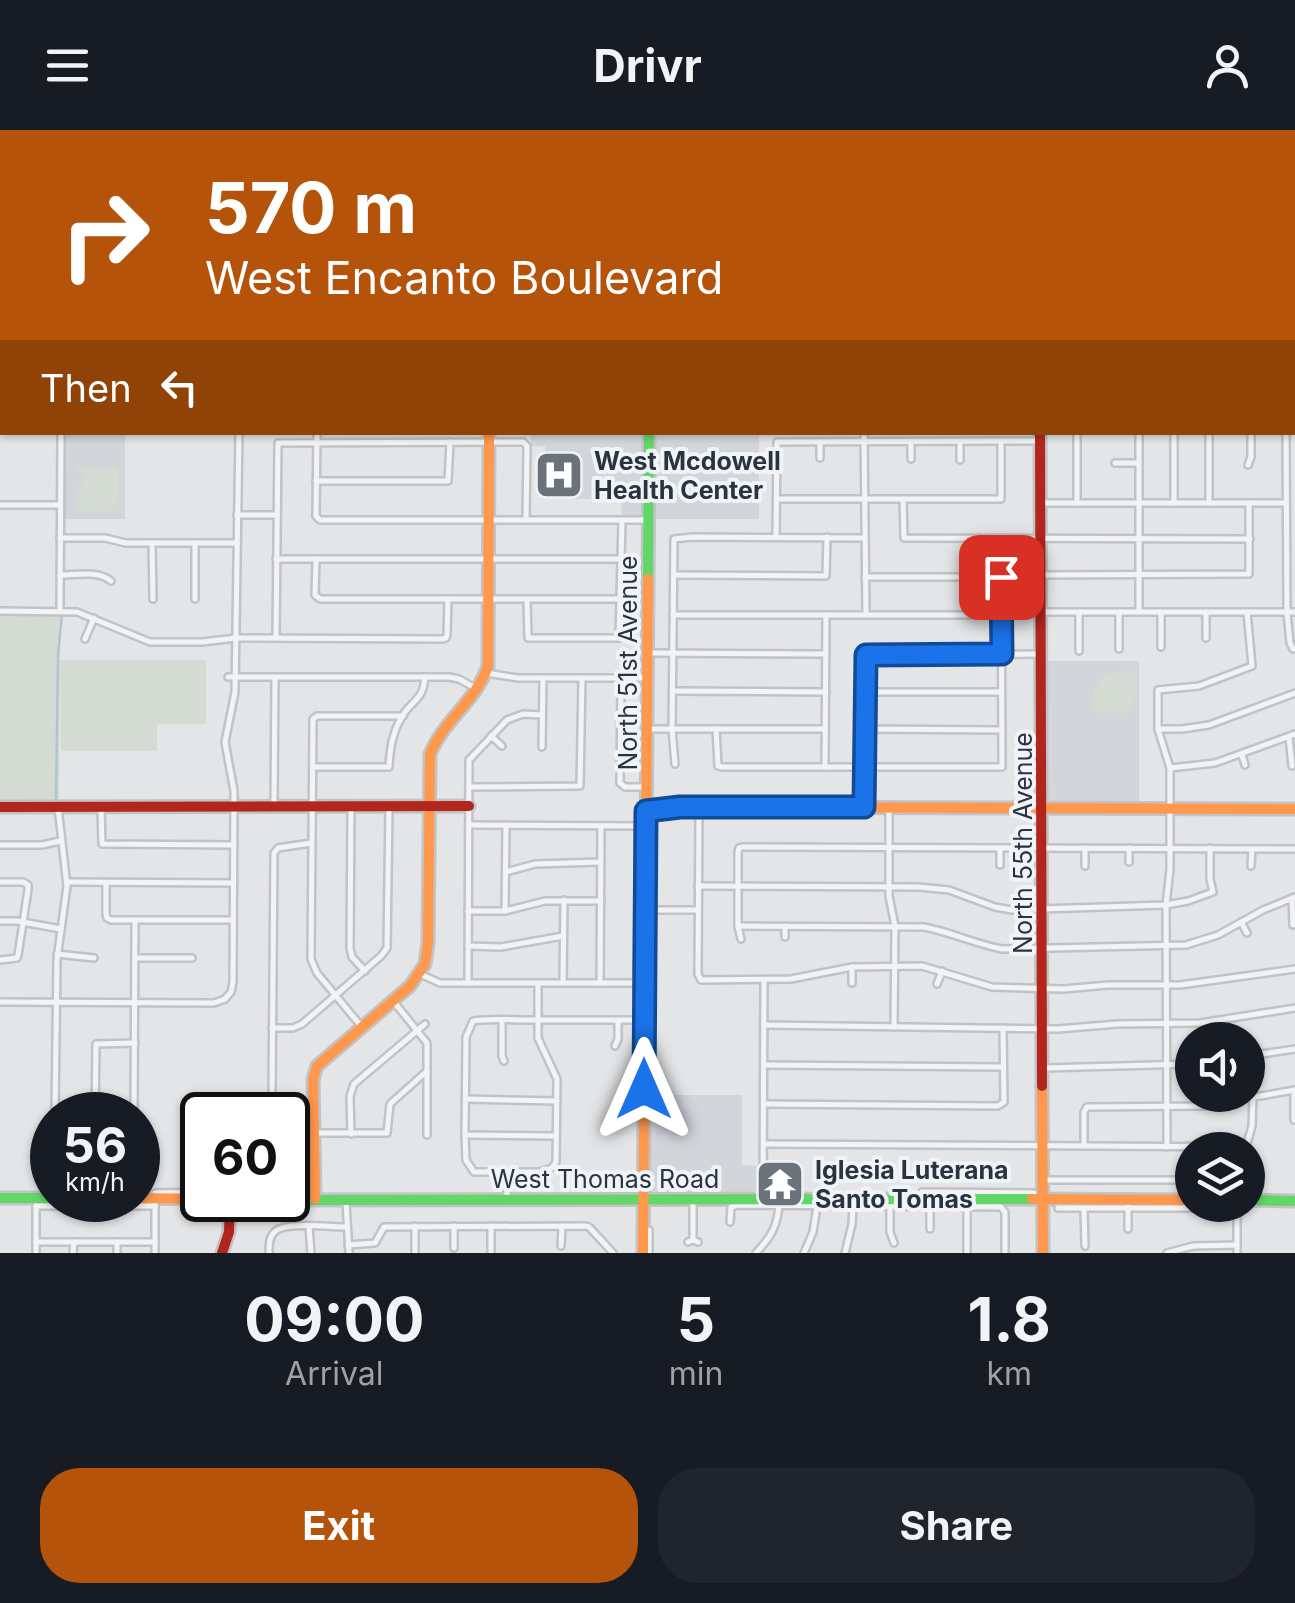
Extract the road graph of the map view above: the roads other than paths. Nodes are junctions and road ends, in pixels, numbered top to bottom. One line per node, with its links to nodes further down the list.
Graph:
1 (61, 435): 39 (street)
2 (238, 435): 40 (street)
3 (317, 435): 14 (street)
4 (649, 435): 45 (street, North 51st Avenue)
5 (864, 435): 17 (street)
6 (1077, 435): 32 (street)
7 (1138, 435): 25 (street)
8 (1174, 435): 34 (street)
9 (1209, 435): 35 (street)
10 (1251, 435): 26 (street)
11 (1286, 435): 37 (street)
12 (489, 437): 15 (street); 42 (street); 43 (street)
13 (1040, 437): 20 (street); 31 (street, North 55th Avenue)
14 (316, 442): 15 (street); 27 (street); 41 (street)
15 (450, 442): 27 (street)
16 (820, 442): 17 (street); 21 (street); 28 (street)
17 (864, 442): 18 (street); 29 (street)
18 (911, 442): 19 (street); 22 (street)
19 (960, 442): 20 (street); 23 (street)
20 (1001, 442): 30 (street)
21 (820, 458)
22 (911, 458)
23 (960, 460)
24 (1115, 463): 25 (street)
25 (1138, 463): 33 (street)
26 (1248, 465)
27 (316, 481): 42 (street)
28 (777, 499): 29 (street); 46 (street)
29 (864, 499): 30 (street); 49 (street)
30 (902, 499): 50 (street)
31 (1040, 503): 32 (street); 51 (street, North 55th Avenue)
32 (1077, 503): 33 (street)
33 (1138, 503): 34 (street); 52 (street)
34 (1174, 503): 35 (street)
35 (1209, 503): 36 (street)
36 (1250, 503): 37 (street); 53 (street)
37 (1286, 503): 54 (street)
38 (0, 505): 39 (street)
39 (60, 505): 48 (street)
40 (237, 515): 41 (street); 58 (street)
41 (277, 515): 62 (street)
42 (488, 520): 43 (street); 60 (street)
43 (526, 520): 44 (street)
44 (622, 520): 45 (street); 61 (street)
45 (649, 520): 102 (street, North 51st Avenue)
46 (776, 537): 47 (street); 68 (street)
47 (826, 537): 49 (street); 68 (street)
48 (60, 538): 56 (street); 63 (street)
49 (864, 538): 69 (street)
50 (1001, 538): 51 (street); 70 (street)
51 (1040, 539): 52 (street); 64 (street, North 55th Avenue)
52 (1138, 539): 53 (street); 65 (street)
53 (1250, 539): 65 (street)
54 (1286, 540): 55 (street); 66 (street)
55 (1295, 540)
56 (152, 543): 57 (street); 72 (street)
57 (195, 543): 58 (street); 73 (street)
58 (236, 543): 94 (street)
59 (316, 559): 60 (street); 62 (street); 74 (street)
60 (488, 559): 61 (street); 75 (street)
61 (621, 559): 77 (street)
62 (276, 560): 95 (street)
63 (60, 575): 71 (street); 79 (street)
64 (1040, 575): 65 (street); 80 (street, North 55th Avenue)
65 (1139, 575): 83 (street)
66 (1286, 575): 67 (street); 87 (street)
67 (1295, 575)
68 (674, 576): 91 (street)
69 (865, 576): 70 (street); 90 (street)
70 (1001, 577): 92 (street)
71 (111, 582)
72 (152, 599)
73 (195, 599)
74 (448, 599): 75 (street); 95 (street)
75 (487, 599): 76 (street); 107 (street)
76 (527, 599): 77 (street); 77 (street)
77 (621, 599)
78 (0, 611): 79 (street)
79 (60, 611): 93 (street)
80 (1041, 612): 81 (street); 106 (street, North 55th Avenue)
81 (1079, 612): 82 (street); 101 (street)
82 (1119, 612): 83 (street); 99 (street)
83 (1138, 612): 84 (street)
84 (1161, 612): 85 (street); 98 (street)
85 (1206, 612): 86 (street); 96 (street)
86 (1247, 612): 87 (street); 125 (street)
87 (1286, 612): 88 (street); 100 (street)
88 (1295, 612)
89 (826, 614): 90 (street); 91 (street); 104 (street)
90 (866, 614): 92 (street)
91 (673, 615): 103 (street)
92 (1001, 615): 105 (street)
93 (94, 618): 94 (street); 97 (street)
94 (236, 638): 95 (street); 108 (street)
95 (276, 638)
96 (1206, 638)
97 (85, 639)
98 (1162, 647)
99 (1119, 649)
100 (1293, 649)
101 (1080, 650)
102 (648, 653): 103 (street); 114 (street, North 51st Avenue)
103 (673, 654): 104 (street); 116 (street)
104 (826, 654): 117 (street)
105 (1002, 654): 106 (street); 118 (street); 119 (street)
106 (1042, 654): 159 (street, North 55th Avenue)
107 (486, 672): 111 (street); 115 (street)
108 (232, 677): 110 (street); 147 (street)
109 (424, 677): 110 (street); 115 (street); 123 (street)
110 (275, 678): 148 (street)
111 (543, 678): 112 (street); 121 (street)
112 (582, 678): 113 (street); 144 (street)
113 (621, 678): 114 (street); 145 (street)
114 (648, 678): 126 (street, North 51st Avenue)
115 (479, 690): 152 (street)
116 (673, 692): 117 (street); 127 (street)
117 (826, 692): 129 (street)
118 (864, 692): 119 (street); 130 (street)
119 (1002, 692): 131 (street)
120 (1295, 692): 125 (street)
121 (542, 714): 132 (street); 135 (street)
122 (354, 716): 123 (street); 124 (street); 142 (street)
123 (402, 716): 142 (street)
124 (354, 726)
125 (1158, 728): 138 (street)
126 (647, 729): 127 (street); 145 (street, North 51st Avenue)
127 (672, 729): 128 (street); 137 (street)
128 (716, 729): 129 (street); 141 (street)
129 (825, 729): 141 (street)
130 (864, 729): 131 (street); 143 (street)
131 (1003, 730): 143 (street)
132 (491, 736): 134 (street); 144 (street)
133 (1292, 736): 136 (street); 140 (street)
134 (502, 746)
135 (542, 746)
136 (1242, 755): 138 (street); 139 (street)
137 (675, 764)
138 (1166, 764): 160 (street)
139 (1246, 765)
140 (1292, 766)
141 (825, 767): 143 (street)
142 (313, 768): 149 (street)
143 (864, 768): 157 (street)
144 (469, 787): 153 (street)
145 (647, 787): 162 (street, North 51st Avenue)
146 (0, 806): 154 (street)
147 (234, 806): 148 (street); 155 (street); 170 (street)
148 (274, 806): 149 (street)
149 (313, 806): 150 (street); 168 (street)
150 (351, 806): 151 (street); 227 (street)
151 (389, 806): 152 (street); 227 (street)
152 (429, 806): 153 (street); 229 (street)
153 (469, 806): 163 (street)
154 (58, 807): 155 (street); 167 (street)
155 (101, 807): 170 (street)
156 (698, 807): 157 (street); 162 (street); 190 (street)
157 (864, 807): 158 (street)
158 (888, 808): 159 (street); 171 (street)
159 (1042, 808): 160 (street); 173 (street, North 55th Avenue)
160 (1170, 808): 161 (street); 176 (street)
161 (1295, 809)
162 (646, 811): 166 (street, North 51st Avenue)
163 (469, 825): 164 (street); 200 (street)
164 (506, 826): 165 (street); 185 (street)
165 (602, 826): 166 (street); 180 (street)
166 (643, 826): 197 (street, North 51st Avenue); 233 (street, North 51st Avenue)
167 (60, 842): 169 (street); 187 (street)
168 (312, 843): 240 (street); 256 (street)
169 (0, 845)
170 (234, 845): 189 (street)
171 (889, 847): 172 (street); 191 (street); 192 (street)
172 (1000, 848): 173 (street); 182 (street)
173 (1042, 848): 174 (street); 199 (street, North 55th Avenue)
174 (1085, 848): 175 (street); 183 (street)
175 (1129, 848): 176 (street); 181 (street)
176 (1170, 848): 177 (street); 196 (street)
177 (1210, 848): 178 (street); 196 (street)
178 (1252, 849): 179 (street); 184 (street)
179 (1295, 849)
180 (601, 862): 185 (street); 195 (street)
181 (1128, 862)
182 (1000, 864)
183 (1085, 866)
184 (1252, 866)
185 (506, 872): 201 (street)
186 (0, 882): 205 (street)
187 (66, 882): 188 (street); 211 (street)
188 (106, 882): 189 (street); 202 (street)
189 (234, 882): 203 (street)
190 (698, 886): 191 (street); 198 (street)
191 (738, 886): 192 (street); 208 (street)
192 (889, 887): 199 (street); 210 (street)
193 (1293, 898): 206 (street); 207 (street)
194 (564, 900): 195 (street); 201 (street); 213 (street)
195 (601, 900): 232 (street)
196 (1166, 905): 199 (street); 216 (street)
197 (646, 910): 198 (street); 233 (street, North 51st Avenue)
198 (698, 910): 230 (street)
199 (1042, 910): 218 (street, North 55th Avenue)
200 (468, 911): 201 (street); 217 (street)
201 (505, 911)
202 (135, 920): 203 (street); 221 (street)
203 (233, 920): 244 (street)
204 (0, 921): 205 (street)
205 (24, 922): 211 (street); 223 (street)
206 (1241, 922): 212 (street); 216 (street)
207 (1293, 925)
208 (738, 926): 209 (street); 215 (street)
209 (785, 926): 210 (street); 214 (street)
210 (895, 926): 218 (street); 224 (street)
211 (62, 929): 219 (street)
212 (1247, 933)
213 (563, 936): 217 (street); 236 (street)
214 (785, 938)
215 (740, 939)
216 (1166, 945): 218 (street); 238 (street)
217 (468, 946): 231 (street)
218 (1043, 948): 239 (street, North 55th Avenue)
219 (57, 954): 220 (street); 243 (street)
220 (94, 958)
221 (135, 958): 222 (street); 244 (street)
222 (192, 958)
223 (0, 960)
224 (895, 965): 225 (street); 228 (street); 255 (street)
225 (852, 967): 230 (street); 234 (street)
226 (1295, 969): 238 (street)
227 (365, 970): 240 (street)
228 (942, 971): 237 (street); 239 (street)
229 (420, 974): 231 (street); 241 (street)
230 (764, 980): 253 (street)
231 (468, 983): 235 (street)
232 (600, 983): 233 (street); 236 (street)
233 (641, 983): 250 (street, North 51st Avenue)
234 (852, 983)
235 (538, 984): 236 (street); 247 (street)
236 (562, 984)
237 (937, 984)
238 (1166, 985): 239 (street); 252 (street)
239 (1043, 989): 258 (street, North 55th Avenue)
240 (336, 996): 254 (street); 256 (street)
241 (392, 1000): 254 (street); 259 (street)
242 (0, 1002): 243 (street)
243 (56, 1002): 244 (street); 273 (street)
244 (135, 1003): 261 (street)
245 (1295, 1008): 252 (street)
246 (502, 1020): 247 (street); 265 (street); 278 (street)
247 (538, 1020): 248 (street); 279 (street)
248 (577, 1020): 249 (street); 260 (street)
249 (618, 1020): 250 (street); 262 (street)
250 (645, 1020): 299 (street, North 51st Avenue)
251 (425, 1024): 259 (street)
252 (1166, 1024): 258 (street); 267 (street)
253 (764, 1025): 255 (street); 266 (street)
254 (362, 1026): 284 (street)
255 (894, 1027): 257 (street)
256 (272, 1028): 276 (street)
257 (1003, 1028): 258 (street); 269 (street)
258 (1044, 1029): 270 (street, North 55th Avenue)
259 (417, 1030): 271 (street); 285 (street)
260 (576, 1032)
261 (135, 1043): 274 (street); 275 (street)
262 (615, 1046)
263 (1295, 1049): 264 (street)
264 (1265, 1053)
265 (504, 1061)
266 (764, 1065): 269 (street); 280 (street)
267 (1167, 1065): 268 (street); 270 (street); 281 (street)
268 (1175, 1065)
269 (1003, 1067): 280 (street)
270 (1044, 1068): 290 (street, North 55th Avenue)
271 (427, 1071): 285 (street); 286 (street)
272 (1295, 1090): 277 (street); 283 (street)
273 (56, 1092)
274 (95, 1092)
275 (134, 1092)
276 (272, 1092)
277 (1265, 1094)
278 (466, 1099): 279 (street); 287 (street)
279 (557, 1100): 288 (street)
280 (764, 1104): 289 (street)
281 (1167, 1106): 282 (street); 291 (street); 292 (street)
282 (1175, 1106)
283 (1294, 1120)
284 (312, 1134): 285 (street); 301 (street)
285 (351, 1134)
286 (427, 1135)
287 (465, 1135): 288 (street); 294 (street)
288 (556, 1136): 294 (street)
289 (764, 1144): 290 (street); 300 (street)
290 (1044, 1146): 291 (street); 295 (street, North 55th Avenue)
291 (1084, 1146): 292 (street)
292 (1167, 1147): 293 (street)
293 (1175, 1147)
294 (507, 1172): 303 (street)
295 (1044, 1180): 296 (street); 297 (street, North 55th Avenue)
296 (1175, 1180)
297 (1039, 1197): 307 (street, West Thomas Road); 312 (street, West Thomas Road); 360 (street, North 55th Avenue)
298 (0, 1198): 306 (street)
299 (644, 1198): 303 (street, West Thomas Road); 304 (street, West Thomas Road); 354 (street, North 51st Avenue)
300 (763, 1198): 304 (street, West Thomas Road); 310 (street, West Thomas Road)
301 (312, 1199): 302 (street, West Thomas Road)
302 (346, 1199): 303 (street, West Thomas Road); 329 (street)
303 (507, 1199)
304 (694, 1199): 333 (street)
305 (1265, 1200): 309 (street)
306 (30, 1201)
307 (927, 1201): 311 (street, West Thomas Road); 315 (street, West Thomas Road); 316 (street, West Thomas Road); 330 (street)
308 (1175, 1201): 312 (street, West Thomas Road)
309 (1295, 1201)
310 (778, 1202): 311 (street, West Thomas Road); 314 (street, West Thomas Road); 322 (street, West Thomas Road); 355 (street)
311 (853, 1202): 314 (street, West Thomas Road); 315 (street, West Thomas Road); 357 (street)
312 (1128, 1204): 313 (street, West Thomas Road); 318 (street, West Thomas Road); 331 (street)
313 (1175, 1205)
314 (816, 1206): 356 (street)
315 (890, 1207): 338 (street)
316 (967, 1208): 358 (street); 359 (street, West Thomas Road)
317 (1058, 1208): 318 (street, West Thomas Road)
318 (1084, 1208): 341 (street)
319 (36, 1222): 334 (street)
320 (155, 1222): 337 (street)
321 (229, 1222): 348 (street)
322 (730, 1222)
323 (1237, 1222): 339 (street)
324 (415, 1226): 325 (street); 343 (street); 351 (street)
325 (454, 1226): 326 (street); 342 (street)
326 (492, 1226): 327 (street); 352 (street)
327 (562, 1226): 340 (street); 353 (street)
328 (309, 1227): 329 (street); 349 (street); 350 (street)
329 (346, 1227): 343 (street)
330 (930, 1229)
331 (1128, 1229)
332 (650, 1230): 354 (street, North 51st Avenue)
333 (693, 1241)
334 (36, 1242): 335 (street); 344 (street)
335 (74, 1242): 336 (street); 345 (street)
336 (117, 1242): 337 (street); 346 (street)
337 (155, 1242): 347 (street)
338 (894, 1243)
339 (1237, 1244): 361 (street); 362 (street)
340 (561, 1246)
341 (1085, 1246)
342 (454, 1248)
343 (348, 1249)
344 (36, 1253)
345 (74, 1253)
346 (117, 1253)
347 (155, 1253)
348 (222, 1253)
349 (270, 1253)
350 (311, 1253)
351 (414, 1253)
352 (491, 1253)
353 (613, 1253)
354 (646, 1253)
355 (756, 1253)
356 (804, 1253)
357 (845, 1253)
358 (967, 1253)
359 (1005, 1253)
360 (1044, 1253)
361 (1167, 1253)
362 (1237, 1253)

